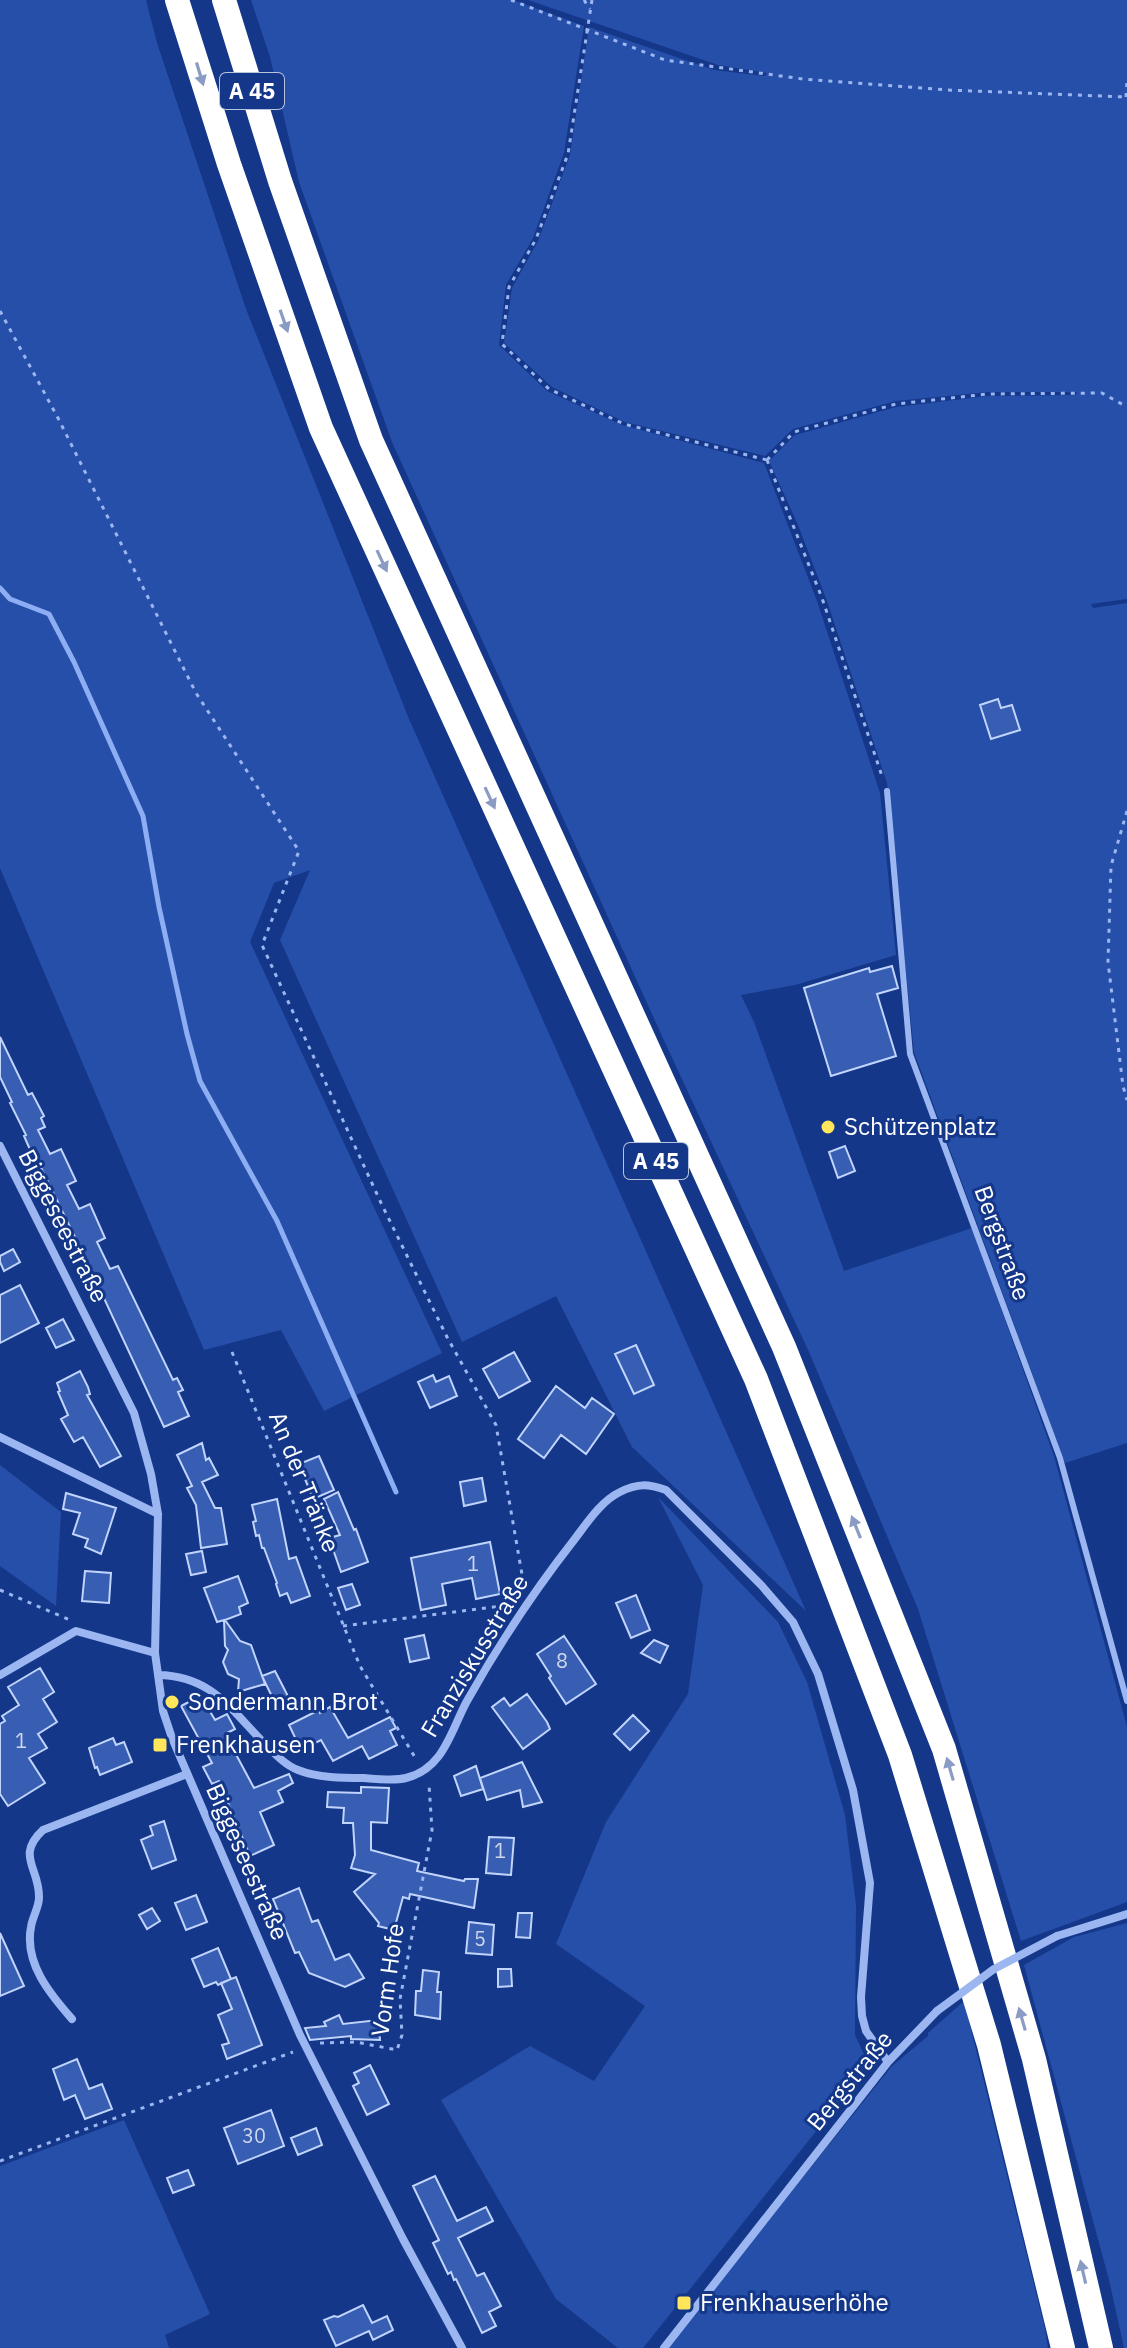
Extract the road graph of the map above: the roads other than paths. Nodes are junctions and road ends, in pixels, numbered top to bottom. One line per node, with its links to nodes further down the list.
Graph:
1 (177, 0): 17 (highway, A 45, one-way to 17)
2 (224, 0): 18 (highway, A 45, one-way to 2)
3 (887, 791): 10 (lane, Bergstraße)
4 (0, 1146): 6 (street, Biggeseestraße)
5 (0, 1437): 6 (street)
6 (158, 1514): 7 (street, Biggeseestraße)
7 (155, 1653): 8 (street); 9 (street, Biggeseestraße)
8 (0, 1675)
9 (158, 1675): 11 (street, Biggeseestraße); 14 (street, Franziskusstraße)
10 (1127, 1701)
11 (187, 1774): 13 (street); 15 (street, Biggeseestraße)
12 (1127, 1914): 14 (street, Bergstraße, bridge)
13 (72, 2019)
14 (888, 2062): 16 (street, Bergstraße)
15 (462, 2348)
16 (664, 2348)
17 (1063, 2348)
18 (1101, 2348)

